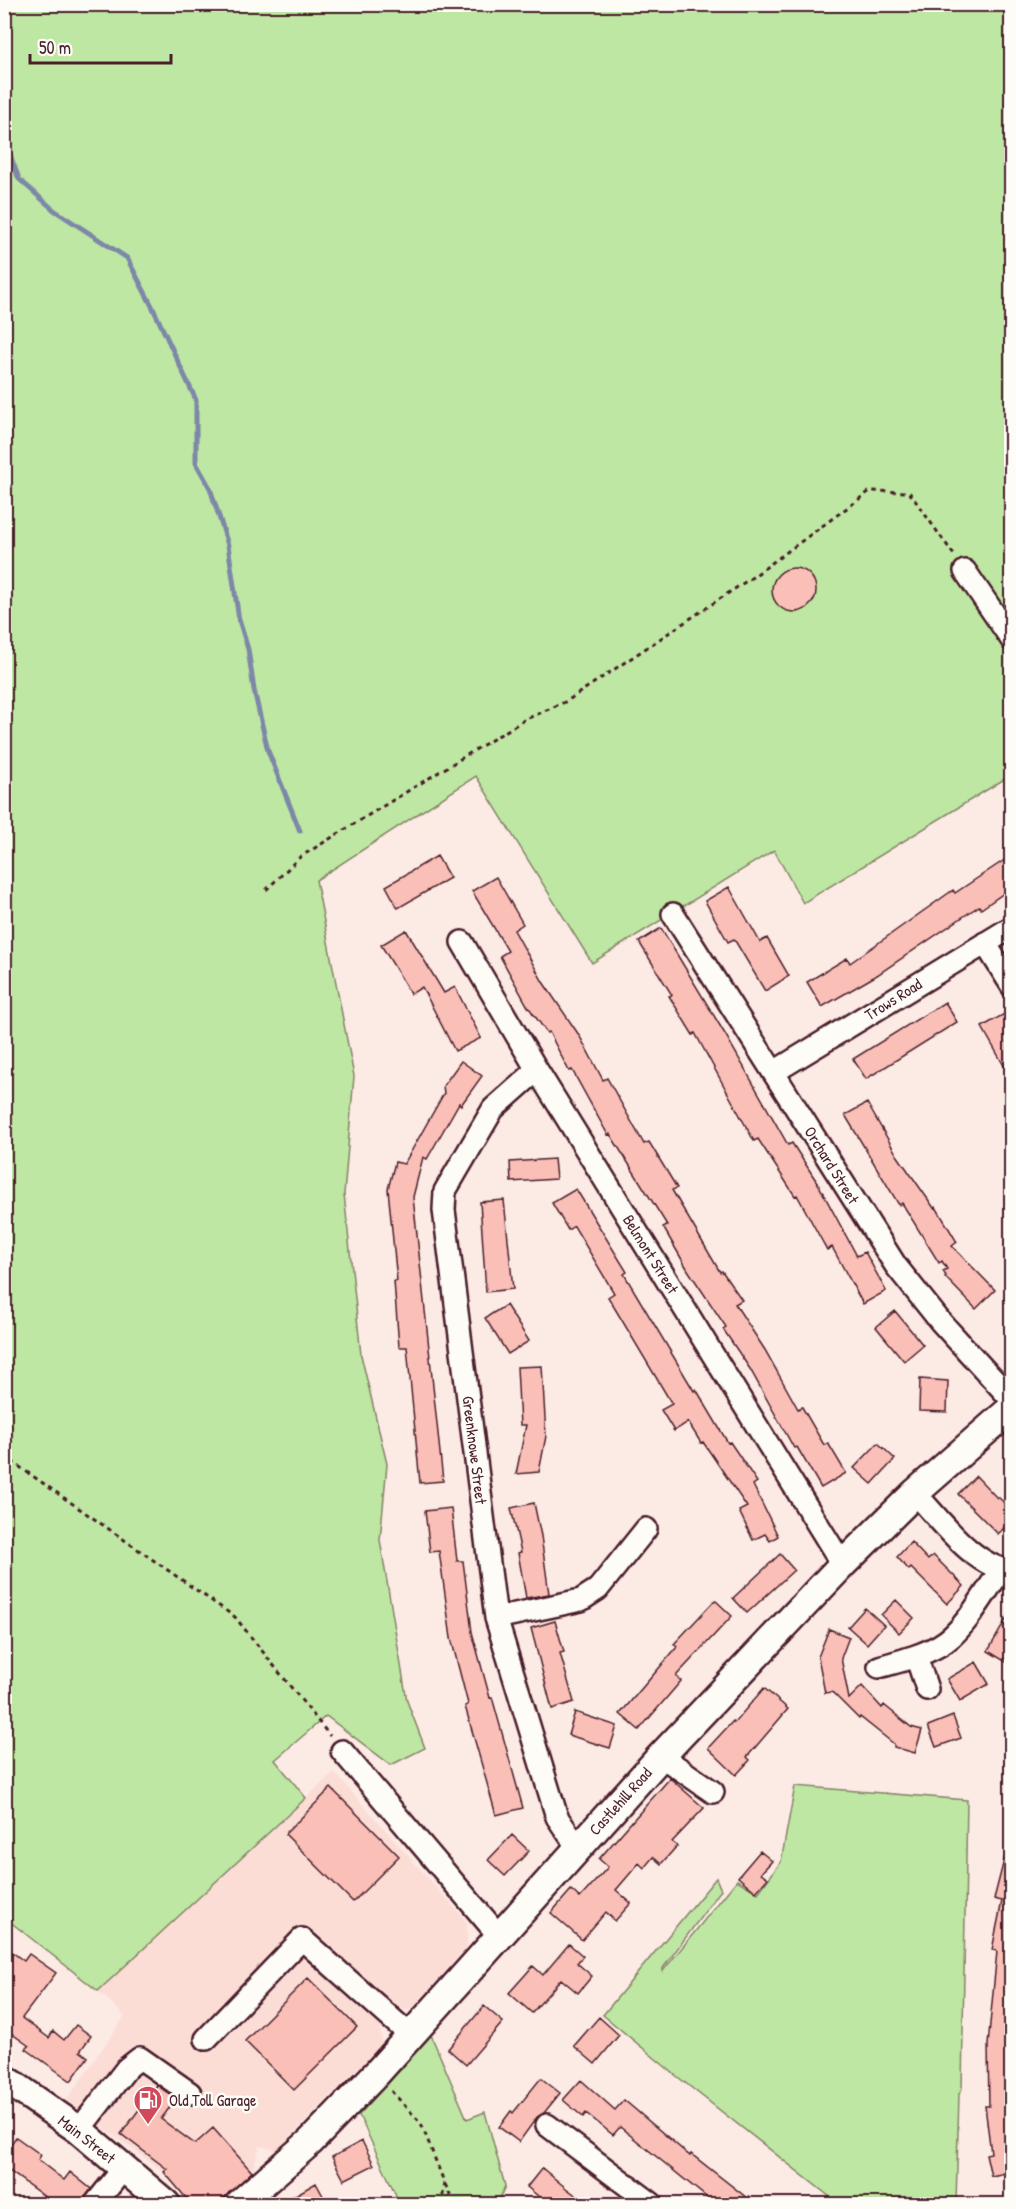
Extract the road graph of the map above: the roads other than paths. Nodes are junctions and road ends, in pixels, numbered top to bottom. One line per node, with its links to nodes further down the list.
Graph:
1 (965, 571): 2 (street)
2 (1011, 640)
3 (673, 914): 9 (street, Orchard Street)
4 (1011, 927): 6 (street, Trows Road)
5 (462, 942): 8 (street, Belmont Street)
6 (985, 943): 7 (street); 9 (street, Trows Road)
7 (1011, 986)
8 (537, 1070): 14 (street, Belmont Street); 16 (street, Greenknowe Street)
9 (774, 1072): 10 (street, Orchard Street)
10 (1011, 1400)
11 (1011, 1408): 12 (main road, Castlehill Road)
12 (915, 1493): 14 (main road, Castlehill Road); 15 (street)
13 (646, 1529): 16 (street)
14 (844, 1563): 21 (main road, Castlehill Road)
15 (1006, 1570): 17 (street)
16 (496, 1618): 23 (street, Greenknowe Street)
17 (916, 1656): 18 (street); 19 (street)
18 (879, 1666)
19 (927, 1689)
20 (342, 1751): 24 (street)
21 (661, 1756): 22 (street); 23 (main road, Castlehill Road)
22 (713, 1792)
23 (578, 1848): 24 (main road, Castlehill Road)
24 (500, 1937): 25 (main road, Castlehill Road)
25 (410, 2036): 26 (street); 34 (main road, Castlehill Road)
26 (206, 2039)
27 (4, 2078): 30 (main road, Main Street)
28 (190, 2093): 30 (street)
29 (547, 2125): 35 (street)
30 (79, 2130): 31 (main road, Main Street)
31 (124, 2168): 32 (street); 33 (main road, Main Street)
32 (95, 2205)
33 (166, 2205)
34 (239, 2205)
35 (651, 2205)

